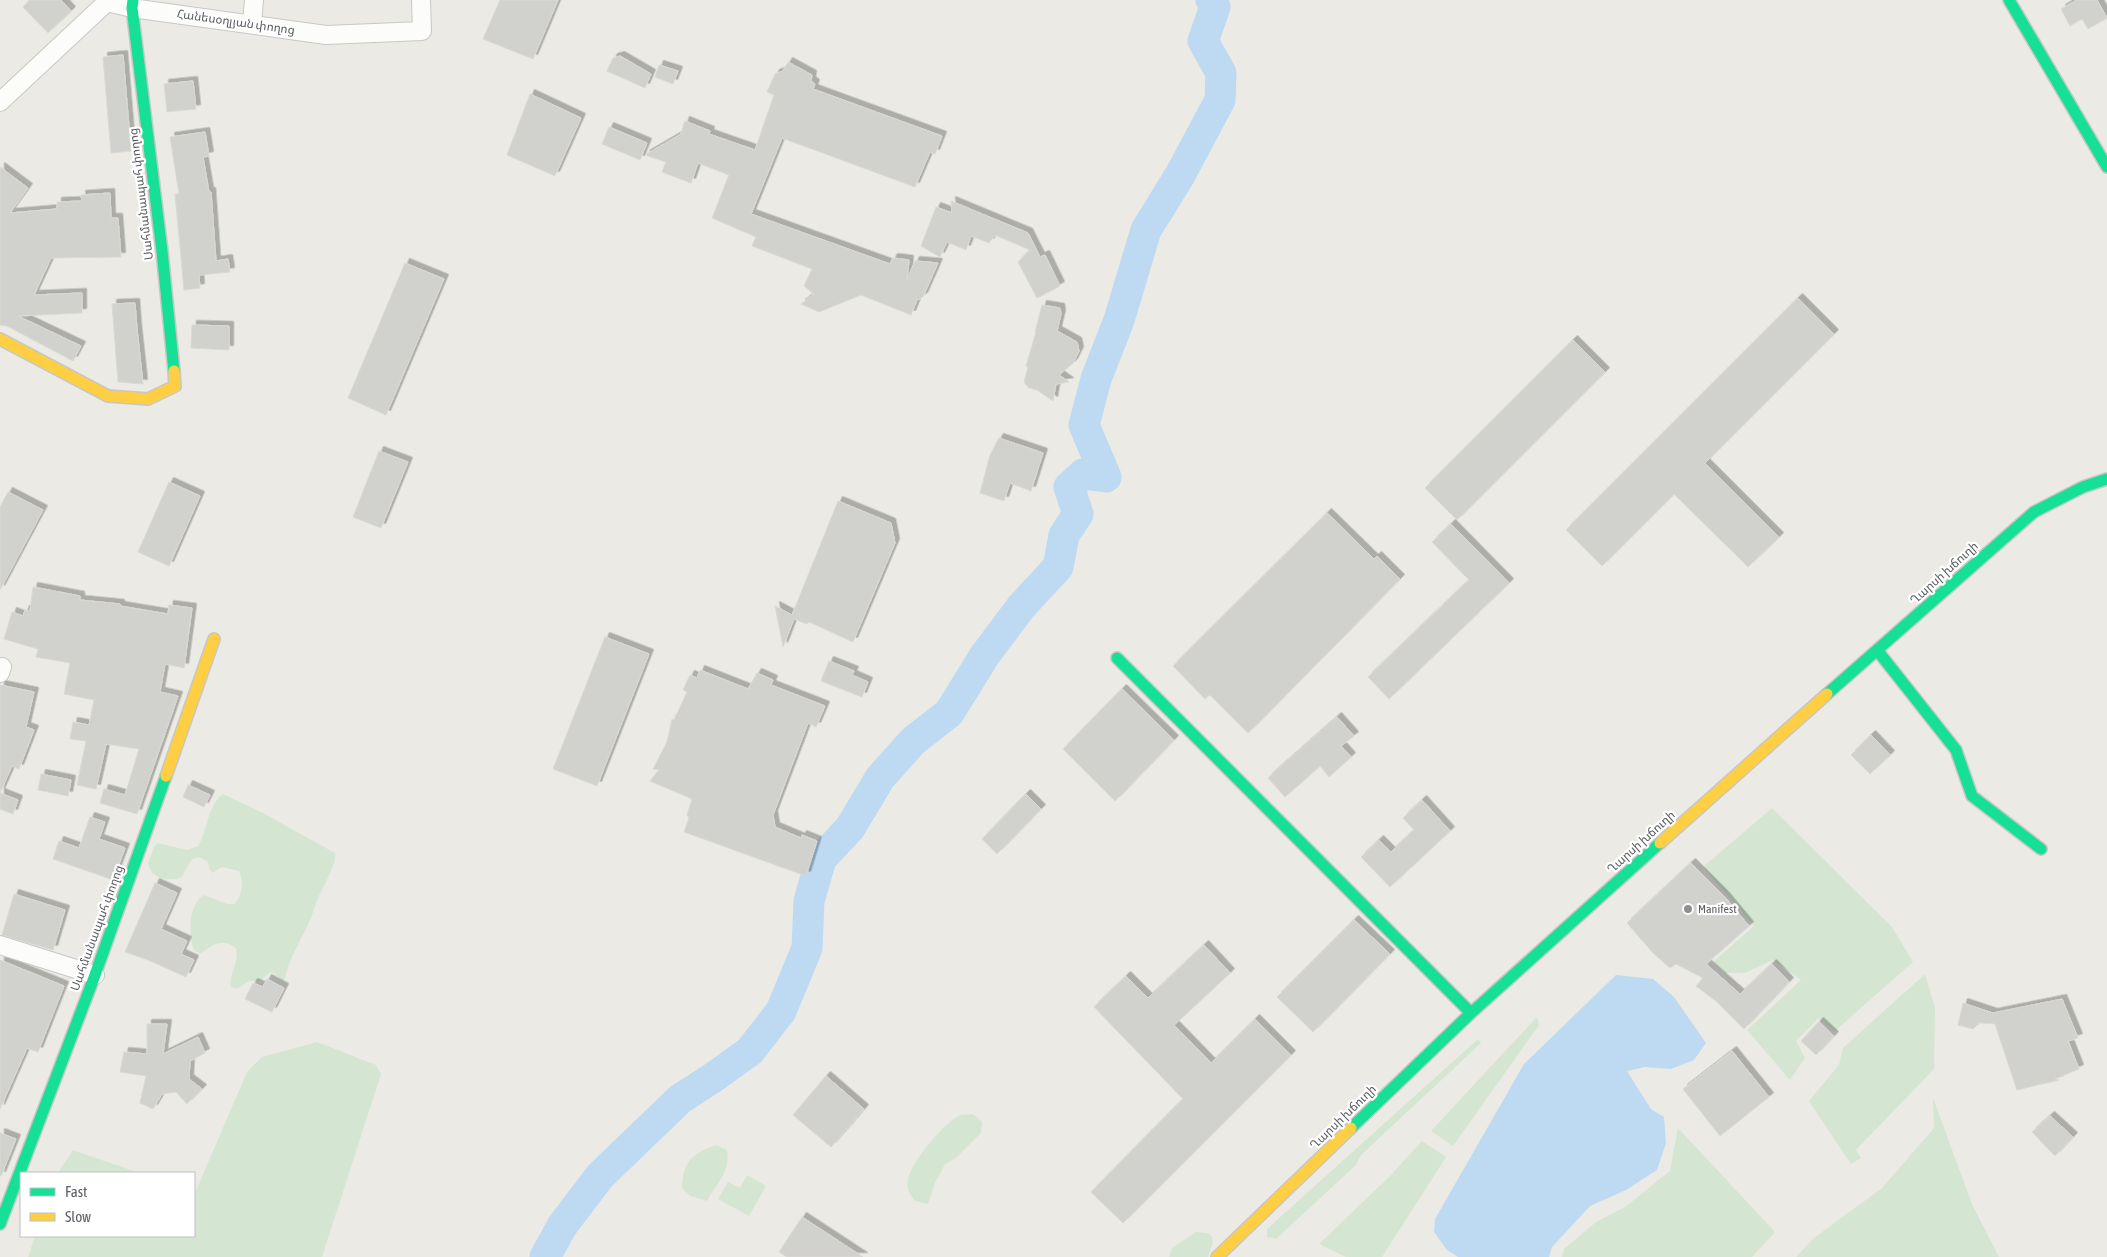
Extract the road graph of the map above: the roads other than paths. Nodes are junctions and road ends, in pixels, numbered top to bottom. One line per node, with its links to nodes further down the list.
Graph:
1 (254, 0): 5 (street)
2 (421, 0): 5 (street, Հանեսօղլյան փողոց)
3 (2009, 0): 7 (street)
4 (132, 4): 5 (street, Հանեսօղլյան փողոց); 6 (street, Հանեսօղլյան փողոց); 8 (street, Սահմանապահ փողոց)
5 (252, 24)
6 (0, 102)
7 (2107, 167)
8 (0, 339)
9 (2107, 479): 11 (street, Ղարսի խճուղի)
10 (214, 639): 15 (street, Սահմանապահ փողոց)
11 (1877, 650): 13 (street); 16 (street, Ղարսի խճուղի)
12 (1118, 658): 16 (street)
13 (2041, 849)
14 (0, 945): 15 (street)
15 (95, 975): 17 (street, Սահմանապահ փողոց)
16 (1471, 1013): 18 (street, Ղարսի խճուղի)
17 (0, 1224)
18 (1217, 1257)

